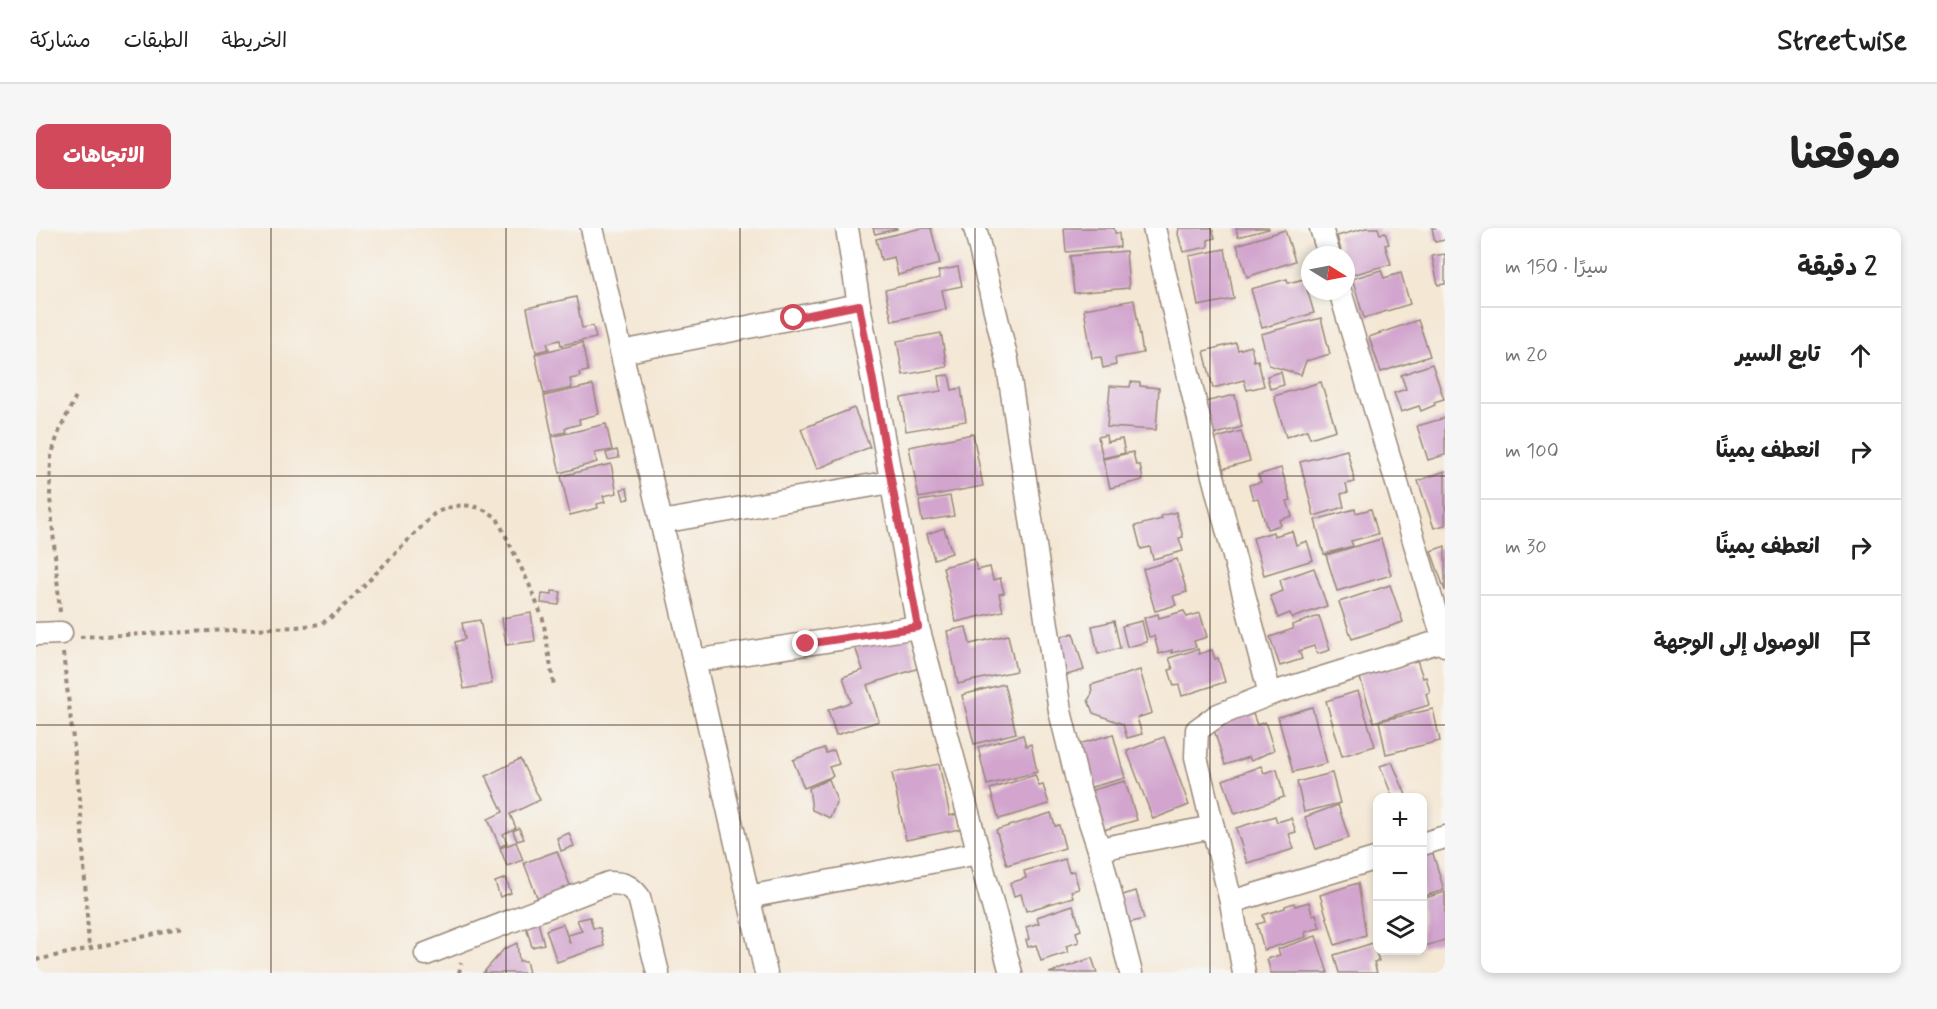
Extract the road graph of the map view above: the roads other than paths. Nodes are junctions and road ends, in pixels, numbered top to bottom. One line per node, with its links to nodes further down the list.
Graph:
1 (592, 228): 9 (street)
2 (847, 228): 8 (street)
3 (975, 228): 21 (street)
4 (1154, 228): 17 (street)
5 (1321, 228): 6 (street)
6 (1326, 246)
7 (1343, 300): 15 (street)
8 (859, 305): 9 (street); 10 (street)
9 (622, 352): 11 (street)
10 (891, 482): 11 (street); 12 (street)
11 (661, 522): 16 (street)
12 (918, 627): 16 (street); 22 (street)
13 (36, 634): 14 (street)
14 (62, 635)
15 (1444, 642): 17 (street)
16 (694, 661): 24 (street)
17 (1270, 694): 18 (street)
18 (1213, 827): 21 (street); 25 (street)
19 (1445, 837): 20 (street)
20 (1427, 842)
21 (1099, 849): 30 (street)
22 (978, 853): 24 (street); 29 (street)
23 (1373, 859): 25 (street)
24 (748, 897): 28 (street)
25 (1231, 902): 31 (street)
26 (426, 954): 27 (street)
27 (658, 973)
28 (766, 973)
29 (1011, 973)
30 (1131, 973)
31 (1244, 973)

